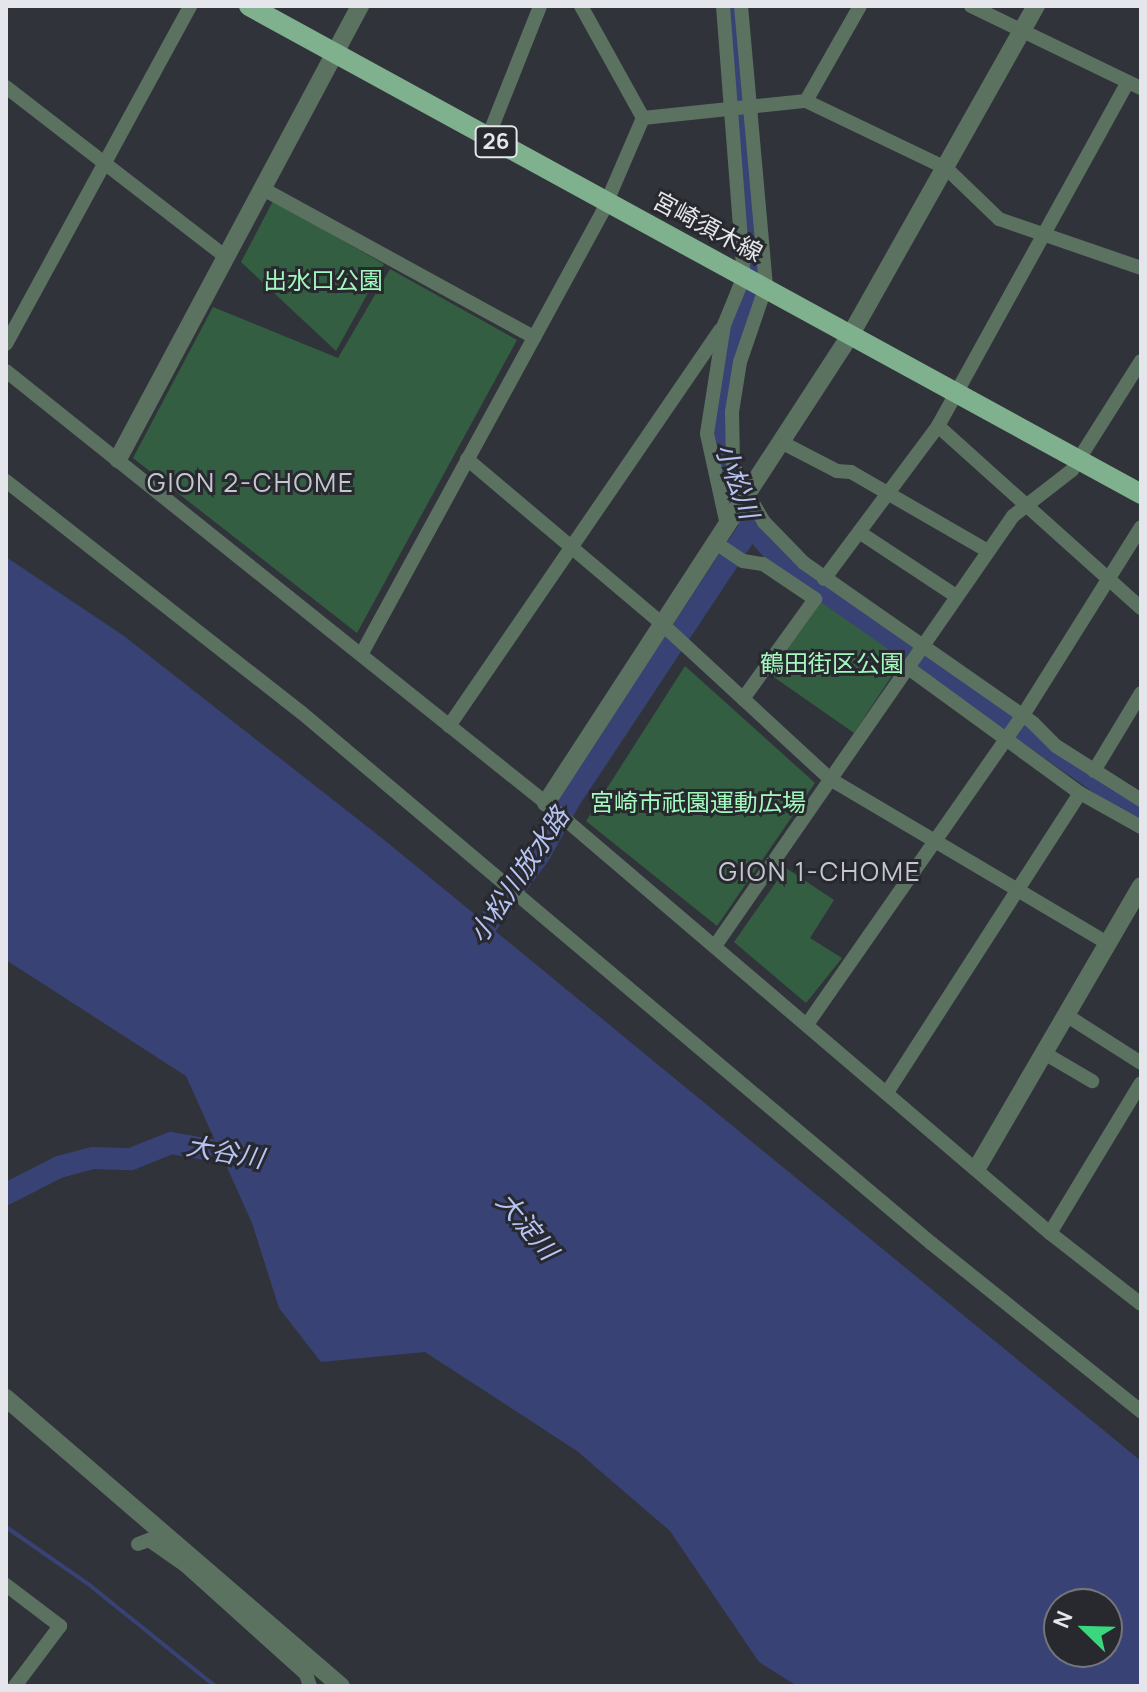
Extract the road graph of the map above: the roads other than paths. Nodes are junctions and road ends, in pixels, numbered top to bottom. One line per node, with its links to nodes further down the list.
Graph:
1 (190, 6): 20 (street)
2 (249, 6): 12 (main road, 宮崎須木線 / 26)
3 (360, 6): 12 (street)
4 (540, 6): 19 (street)
5 (581, 6): 18 (street)
6 (723, 6): 17 (street)
7 (741, 6): 16 (street)
8 (860, 6): 15 (street)
9 (971, 6): 11 (street)
10 (1036, 6): 11 (street)
11 (1021, 32): 13 (street); 21 (street)
12 (338, 54): 19 (main road, 宮崎須木線 / 26); 22 (street)
13 (1134, 85): 24 (street)
14 (6, 87): 20 (street)
15 (806, 101): 16 (street); 21 (street)
16 (748, 105): 17 (street); 27 (street)
17 (729, 108): 18 (street); 27 (street)
18 (643, 118): 23 (street)
19 (488, 137): 23 (main road, 宮崎須木線 / 26)
20 (107, 163): 25 (street); 31 (street)
21 (946, 168): 24 (street); 29 (street)
22 (265, 190): 25 (street); 30 (street)
23 (606, 200): 27 (main road, 宮崎須木線 / 26); 30 (street)
24 (1044, 237): 26 (street); 34 (street)
25 (226, 257): 37 (street)
26 (1141, 268)
27 (758, 282): 28 (street); 29 (main road, 宮崎須木線 / 26); 43 (street)
28 (724, 325): 43 (street); 48 (street)
29 (851, 334): 34 (main road, 宮崎須木線 / 26); 36 (street)
30 (534, 337): 38 (street)
31 (6, 344)
32 (1141, 361): 39 (street)
33 (6, 371): 37 (street)
34 (956, 393): 35 (street); 39 (main road, 宮崎須木線 / 26)
35 (938, 426): 41 (street); 44 (street)
36 (781, 442): 41 (street); 43 (street)
37 (118, 459): 56 (street)
38 (467, 459): 48 (street); 56 (street)
39 (1080, 460): 42 (main road, 宮崎須木線 / 26); 44 (street)
40 (6, 481): 85 (street)
41 (889, 492): 46 (street); 49 (street)
42 (1141, 494)
43 (739, 507): 47 (street); 50 (street)
44 (1024, 507): 49 (street); 51 (street)
45 (1141, 527): 51 (street)
46 (859, 532): 50 (street); 52 (street)
47 (716, 543): 54 (street); 59 (street)
48 (570, 547): 54 (street); 61 (street)
49 (988, 551): 52 (street)
50 (824, 579): 55 (street)
51 (1106, 579): 53 (street); 60 (street)
52 (956, 596): 55 (street)
53 (1141, 608)
54 (661, 623): 59 (street); 67 (street)
55 (921, 647): 57 (street); 60 (street)
56 (362, 653): 61 (street)
57 (907, 667): 62 (street); 64 (street)
58 (1141, 693): 63 (street)
59 (743, 699): 64 (street)
60 (1020, 718): 62 (street); 63 (street)
61 (449, 726): 67 (street)
62 (1005, 740): 65 (street); 69 (street)
63 (1094, 771): 66 (street)
64 (830, 779): 69 (street); 73 (street)
65 (1080, 793): 68 (street); 71 (street)
66 (1141, 800)
67 (548, 806): 73 (street)
68 (1141, 827)
69 (934, 841): 71 (street); 75 (street)
70 (1141, 887): 72 (street)
71 (1017, 890): 72 (street); 80 (street)
72 (1107, 943): 74 (street)
73 (715, 946): 75 (street)
74 (1066, 1015): 76 (street); 77 (street)
75 (808, 1023): 80 (street)
76 (1044, 1053): 78 (street); 81 (street)
77 (1141, 1063)
78 (1092, 1081)
79 (1141, 1083): 82 (street)
80 (888, 1091): 81 (street)
81 (977, 1168): 82 (street)
82 (1050, 1233): 83 (street)
83 (1141, 1304)
84 (6, 1398): 88 (street)
85 (1141, 1411)
86 (138, 1544): 88 (street)
87 (6, 1585): 90 (street)
88 (268, 1631): 91 (street); 92 (street)
89 (6, 1680): 90 (street)
90 (15, 1686)
91 (310, 1686)
92 (341, 1686)

